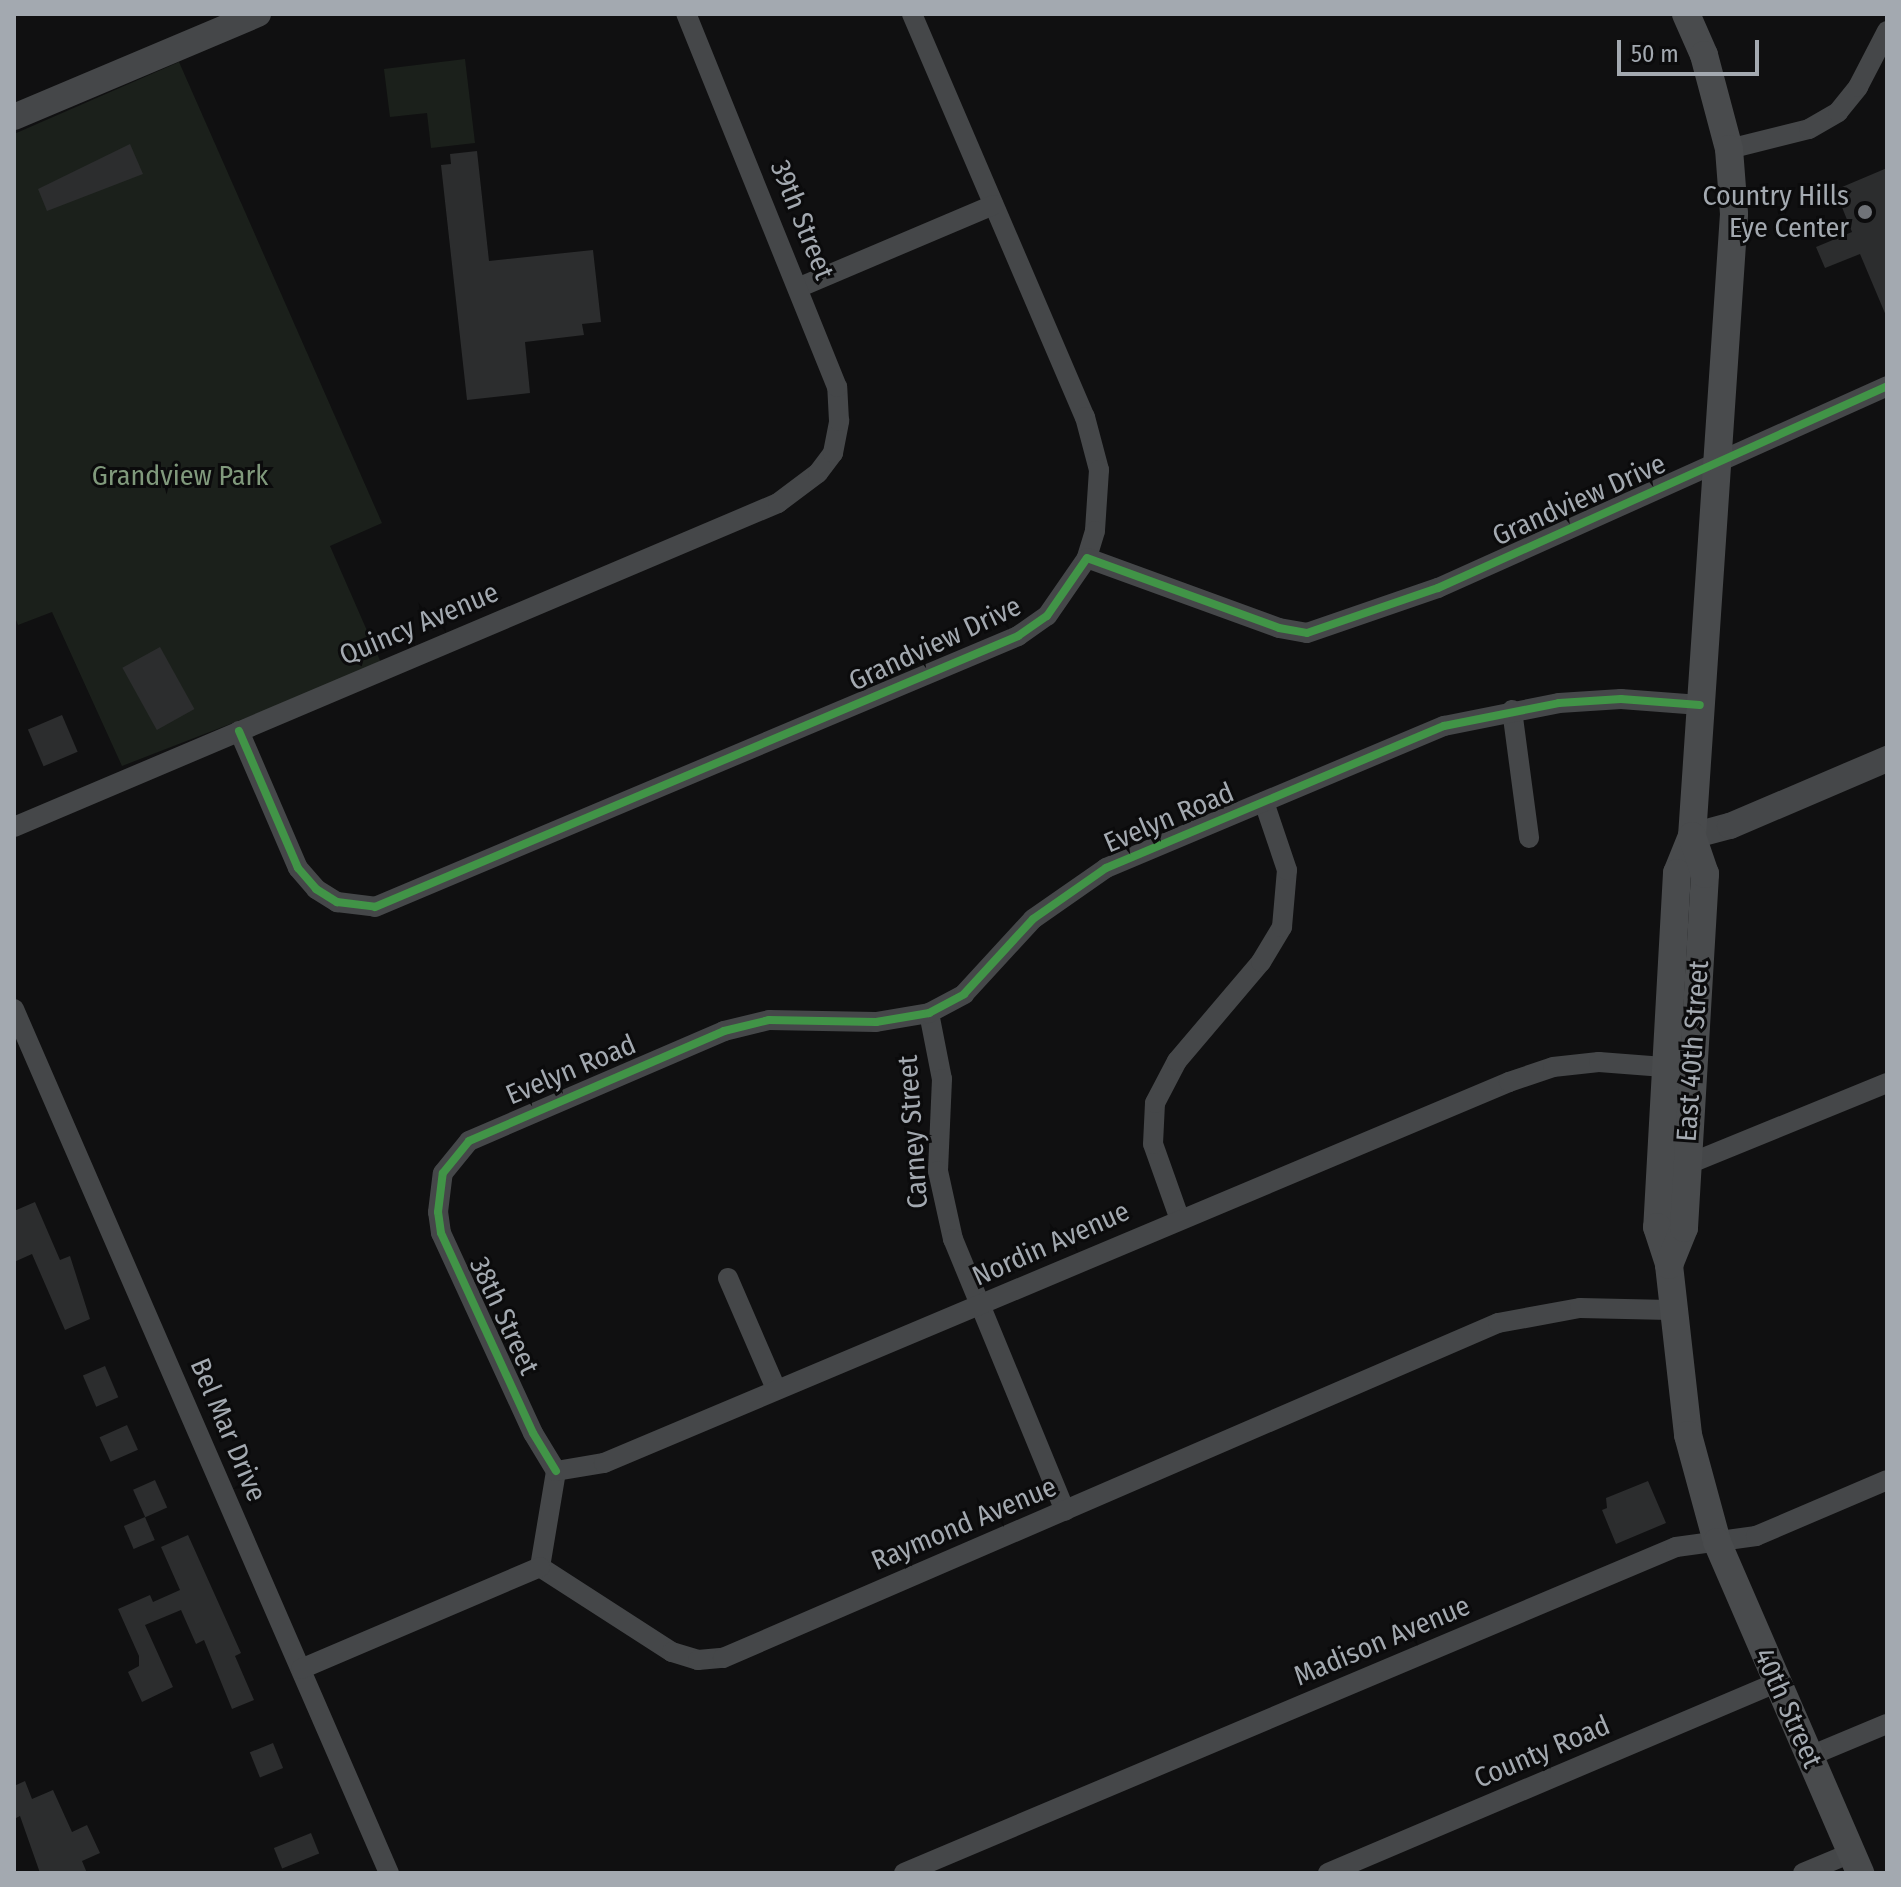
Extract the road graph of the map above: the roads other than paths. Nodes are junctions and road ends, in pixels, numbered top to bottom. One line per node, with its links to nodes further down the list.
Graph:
1 (258, 14): 6 (street)
2 (686, 14): 9 (street, 39th Street)
3 (912, 14): 8 (street, Grandview Drive)
4 (1686, 14): 7 (main road, East 40th Street)
5 (1887, 31): 7 (street)
6 (14, 117)
7 (1729, 149): 12 (main road, East 40th Street)
8 (993, 205): 9 (street); 13 (street, Grandview Drive)
9 (800, 287): 11 (street, 39th Street)
10 (1887, 386): 12 (street, Grandview Drive)
11 (833, 453): 16 (street, Quincy Avenue)
12 (1716, 463): 13 (street, Grandview Drive); 14 (main road, East 40th Street)
13 (1087, 558): 16 (street, Grandview Drive)
14 (1700, 705): 15 (street, Evelyn Road); 20 (main road, East 40th Street)
15 (1512, 710): 18 (street, Evelyn Road); 21 (street)
16 (239, 731): 19 (street, Quincy Avenue)
17 (1887, 759): 20 (street)
18 (1264, 802): 23 (street, Evelyn Road); 28 (street)
19 (14, 827)
20 (1692, 836): 24 (main road, East 40th Street); 26 (main road, East 40th Street)
21 (1529, 838)
22 (14, 1009): 39 (street, Bel Mar Drive)
23 (929, 1013): 27 (street, Evelyn Road); 31 (street, Carney Street)
24 (1664, 1067): 28 (street, Nordin Avenue); 29 (main road, East 40th Street)
25 (1887, 1083): 26 (street)
26 (1686, 1165): 29 (main road, East 40th Street)
27 (443, 1173): 34 (street, 38th Street)
28 (1179, 1217): 31 (street, Nordin Avenue)
29 (1669, 1265): 32 (main road, East 40th Street)
30 (728, 1278): 33 (street)
31 (982, 1307): 33 (street, Nordin Avenue); 36 (street, Carney Street)
32 (1670, 1310): 36 (street, Raymond Avenue); 37 (main road, East 40th Street)
33 (776, 1389): 34 (street, Nordin Avenue)
34 (556, 1471): 38 (street)
35 (1887, 1480): 37 (street, Madison Avenue)
36 (1065, 1511): 38 (street, Raymond Avenue)
37 (1717, 1542): 40 (main road, 40th Street); 45 (street, Madison Avenue)
38 (540, 1567): 39 (street)
39 (301, 1669): 44 (street, Bel Mar Drive)
40 (1778, 1682): 42 (main road, 40th Street); 46 (street, County Road)
41 (1887, 1724): 42 (street)
42 (1810, 1756): 43 (main road, 40th Street)
43 (1856, 1863): 47 (street)
44 (389, 1873)
45 (904, 1873)
46 (1328, 1873)
47 (1803, 1873)

